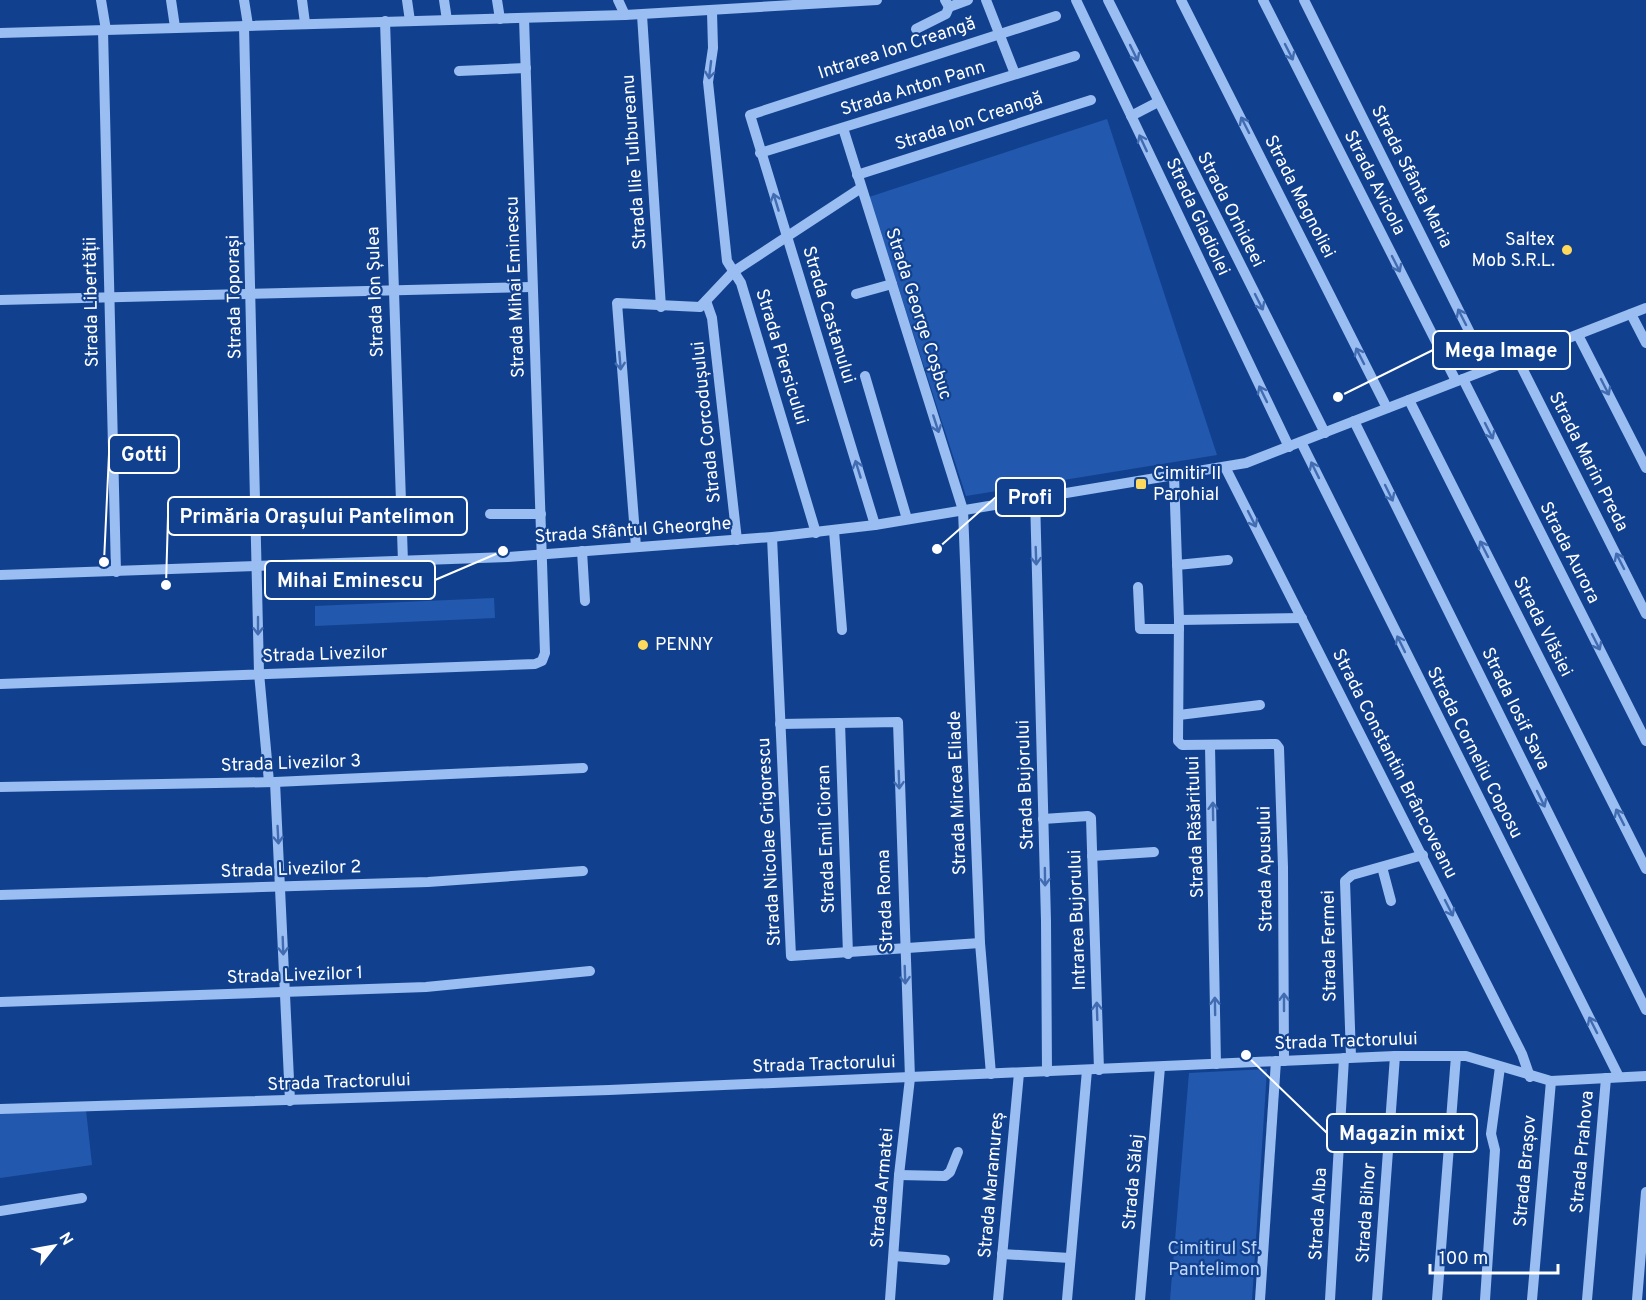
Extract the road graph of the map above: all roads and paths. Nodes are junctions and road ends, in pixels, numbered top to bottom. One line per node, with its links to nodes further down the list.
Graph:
1 (100, 0): 35 (street, Strada Libertății)
2 (171, 0): 33 (street)
3 (244, 0): 32 (street, Strada Toporași)
4 (302, 0): 31 (street)
5 (407, 0): 30 (street)
6 (444, 0): 28 (street)
7 (497, 0): 27 (street)
8 (618, 0): 23 (street)
9 (692, 0): 21 (street)
10 (876, 0): 18 (street)
11 (968, 0): 19 (street)
12 (986, 0): 37 (street)
13 (1076, 0): 45 (street, Strada Gladiolei)
14 (1108, 0): 43 (street, Strada Orhideei, one-way to 43)
15 (1181, 0): 70 (street, Strada Magnoliei, one-way to 15)
16 (1263, 0): 68 (street, Strada Avicola, one-way to 68)
17 (1304, 0): 66 (street, Strada Sfânta Maria, one-way to 17)
18 (795, 3): 20 (street)
19 (947, 3): 34 (street)
20 (754, 5): 22 (street)
21 (698, 12): 22 (street); 24 (street)
22 (712, 12): 51 (street, Strada Piersicului, one-way to 51)
23 (625, 15): 24 (street); 26 (street)
24 (642, 15): 60 (street, Strada Ilie Tulbureanu)
25 (1056, 16): 37 (street, Intrarea Ion Creangă)
26 (524, 18): 27 (street); 39 (street, Strada Mihai Eminescu)
27 (500, 19): 28 (street)
28 (447, 20): 30 (street)
29 (385, 21): 30 (street); 31 (street); 54 (street, Strada Ion Șulea)
30 (410, 21)
31 (305, 23): 32 (street)
32 (246, 26): 33 (street); 55 (street, Strada Toporași)
33 (175, 27): 35 (street)
34 (916, 29)
35 (105, 30): 36 (street); 57 (street, Strada Libertății)
36 (0, 33)
37 (1000, 34): 41 (street); 44 (street, Intrarea Ion Creangă)
38 (1075, 56): 41 (street, Strada Anton Pann)
39 (526, 68): 40 (street); 53 (street, Strada Mihai Eminescu)
40 (459, 71)
41 (1015, 74): 46 (street, Strada Anton Pann)
42 (1091, 100): 48 (street, Strada Ion Creangă)
43 (1158, 102): 45 (street); 72 (street, Strada Orhideei, one-way to 72)
44 (750, 115): 47 (street, Strada Castanului)
45 (1131, 116): 74 (street, Strada Gladiolei, one-way to 45)
46 (843, 128): 47 (street, Strada Anton Pann); 48 (street, Strada George Coșbuc)
47 (760, 153): 50 (street, Strada Castanului, one-way to 47)
48 (857, 176): 49 (street, Strada George Coșbuc)
49 (861, 188): 50 (street); 52 (street, Strada George Coșbuc)
50 (787, 238): 51 (street); 83 (street, Strada Castanului, one-way to 50)
51 (733, 272): 59 (street); 85 (street, Strada Piersicului)
52 (892, 284): 56 (street); 79 (street, Strada George Coșbuc, one-way to 79)
53 (532, 287): 54 (street); 81 (street, Strada Mihai Eminescu)
54 (393, 290): 55 (street); 92 (street, Strada Ion Șulea)
55 (252, 293): 57 (street); 94 (street, Strada Toporași)
56 (856, 294)
57 (109, 297): 58 (street); 95 (street, Strada Libertății)
58 (0, 300)
59 (706, 301): 60 (street); 87 (street, Strada Corcodușului)
60 (662, 307): 88 (street, one-way to 88)
61 (1646, 308): 62 (street, Strada Sfântul Gheorghe)
62 (1631, 314): 63 (street, Strada Sfântul Gheorghe); 64 (street)
63 (1578, 335): 65 (street, Strada Sfântul Gheorghe); 76 (street, one-way to 76)
64 (1646, 343)
65 (1517, 358): 66 (street, Strada Sfântul Gheorghe); 99 (street, Strada Marin Preda, one-way to 65)
66 (1488, 369): 68 (street, Strada Sfântul Gheorghe)
67 (865, 376): 82 (street)
68 (1459, 380): 69 (street, Strada Sfântul Gheorghe); 109 (street, Strada Aurora, one-way to 109)
69 (1409, 400): 70 (street, Strada Sfântul Gheorghe); 119 (street, Strada Vlăsiei, one-way to 69)
70 (1387, 408): 71 (street, Strada Sfântul Gheorghe)
71 (1354, 421): 72 (street, Strada Sfântul Gheorghe); 130 (street, Strada Iosif Sava, one-way to 130)
72 (1325, 433): 73 (street, Strada Sfântul Gheorghe)
73 (1301, 442): 74 (street, Strada Sfântul Gheorghe); 144 (street, Strada Corneliu Coposu, one-way to 73)
74 (1289, 447): 75 (street, Strada Sfântul Gheorghe)
75 (1226, 467): 77 (street, Strada Sfântul Gheorghe); 100 (street, Strada Constantin Brâncoveanu, one-way to 100)
76 (1646, 468)
77 (1174, 475): 78 (street, Strada Sfântul Gheorghe); 93 (street, Strada Răsăritului)
78 (1035, 497): 79 (street, Strada Sfântul Gheorghe); 114 (street, Strada Bujorului, one-way to 114)
79 (963, 510): 82 (street, Strada Sfântul Gheorghe); 124 (street, Strada Mircea Eliade)
80 (490, 514): 81 (street)
81 (541, 514): 90 (street, Strada Mihai Eminescu)
82 (907, 519): 83 (street, Strada Sfântul Gheorghe)
83 (875, 525): 84 (street, Strada Sfântul Gheorghe)
84 (834, 531): 85 (street, Strada Sfântul Gheorghe); 102 (street)
85 (816, 533): 86 (street, Strada Sfântul Gheorghe)
86 (772, 537): 87 (street, Strada Sfântul Gheorghe); 108 (street, Strada Nicolae Grigorescu)
87 (737, 540): 88 (street, Strada Sfântul Gheorghe)
88 (636, 547): 89 (street, Strada Sfântul Gheorghe)
89 (582, 551): 90 (street, Strada Sfântul Gheorghe); 98 (street)
90 (542, 554): 92 (street, Strada Sfântul Gheorghe); 103 (street, Strada Livezilor)
91 (1228, 560): 93 (street)
92 (403, 562): 94 (street, Strada Sfântul Gheorghe)
93 (1177, 565): 101 (street, Strada Răsăritului)
94 (258, 567): 95 (street, Strada Sfântul Gheorghe); 103 (street, Strada Toporași, one-way to 103)
95 (116, 572): 96 (street, Strada Sfântul Gheorghe)
96 (0, 575)
97 (1138, 587): 101 (street)
98 (585, 601)
99 (1646, 614)
100 (1302, 618): 101 (street); 116 (street, Strada Constantin Brâncoveanu)
101 (1179, 625): 106 (street, Strada Răsăritului)
102 (842, 630)
103 (259, 673): 104 (street, Strada Livezilor); 112 (street, Strada Toporași)
104 (0, 684)
105 (1260, 705): 106 (street)
106 (1179, 716): 110 (street, Strada Răsăritului)
107 (840, 723): 108 (street); 125 (street, Strada Roma, one-way to 125); 126 (street, Strada Emil Cioran)
108 (780, 724): 126 (street, Strada Nicolae Grigorescu)
109 (1646, 741)
110 (1210, 746): 134 (street, Strada Apusului, one-way to 110); 135 (street, Strada Răsăritului, one-way to 110)
111 (583, 768): 112 (street, Strada Livezilor 3)
112 (272, 782): 113 (street, Strada Livezilor 3); 121 (street, Strada Toporași, one-way to 121)
113 (0, 787)
114 (1043, 819): 117 (street, Intrarea Bujorului); 139 (street, Strada Bujorului, one-way to 139)
115 (1154, 852): 117 (street)
116 (1423, 855): 118 (street, Strada Fermei); 143 (street, Strada Constantin Brâncoveanu, one-way to 143)
117 (1092, 856): 138 (street, Intrarea Bujorului, one-way to 117)
118 (1382, 867): 123 (street); 133 (street, Strada Fermei)
119 (1646, 869)
120 (584, 872): 121 (street, Strada Livezilor 2)
121 (281, 888): 122 (street, Strada Livezilor 2); 128 (street, Strada Toporași, one-way to 128)
122 (0, 895)
123 (1391, 901)
124 (980, 943): 125 (street, Strada Nicolae Grigorescu); 141 (street, Strada Mircea Eliade)
125 (904, 950): 126 (street, Strada Nicolae Grigorescu); 145 (street, Strada Roma, one-way to 145)
126 (848, 954)
127 (590, 971): 128 (street, Strada Livezilor 1)
128 (285, 993): 129 (street, Strada Livezilor 1); 148 (street, Strada Toporași)
129 (0, 1002)
130 (1646, 1011)
131 (1395, 1056): 132 (street, Strada Tractorului); 133 (street, Strada Tractorului); 165 (street, Strada Bihor)
132 (1456, 1056): 137 (street, Strada Tractorului); 166 (street)
133 (1348, 1057): 134 (street, Strada Tractorului); 164 (street, Strada Alba)
134 (1280, 1061): 135 (street, Strada Tractorului); 163 (street, Strada Apusului)
135 (1216, 1064): 136 (street, Strada Tractorului)
136 (1160, 1067): 138 (street, Strada Tractorului); 162 (street, Strada Sălaj)
137 (1500, 1067): 143 (street, Strada Tractorului); 167 (street)
138 (1093, 1070): 139 (street, Strada Tractorului); 157 (street, Intrarea Bujorului)
139 (1047, 1072): 140 (street, Strada Tractorului)
140 (1019, 1073): 141 (street, Strada Tractorului); 155 (street, Strada Maramureș)
141 (991, 1074): 145 (street, Strada Tractorului)
142 (1646, 1076): 144 (street, Strada Tractorului)
143 (1530, 1077): 147 (street, Strada Tractorului)
144 (1619, 1077): 146 (street, Strada Tractorului)
145 (910, 1078): 148 (street, Strada Tractorului); 151 (street, Strada Armatei)
146 (1606, 1078): 147 (street, Strada Tractorului); 169 (street, Strada Prahova)
147 (1551, 1081): 168 (street, Strada Brașov)
148 (290, 1101): 149 (street, Strada Tractorului)
149 (0, 1108)
150 (958, 1152): 151 (street)
151 (899, 1175): 156 (street, Strada Armatei)
152 (1646, 1192): 170 (street)
153 (82, 1198): 154 (street)
154 (0, 1211)
155 (1002, 1254): 157 (street); 160 (street, Strada Maramureș)
156 (894, 1256): 158 (street); 159 (street, Strada Armatei)
157 (1070, 1258): 161 (street, Intrarea Bujorului)
158 (945, 1260)
159 (890, 1300)
160 (998, 1300)
161 (1067, 1300)
162 (1140, 1300)
163 (1260, 1300)
164 (1330, 1300)
165 (1377, 1300)
166 (1437, 1300)
167 (1485, 1300)
168 (1532, 1300)
169 (1587, 1300)
170 (1636, 1300)

